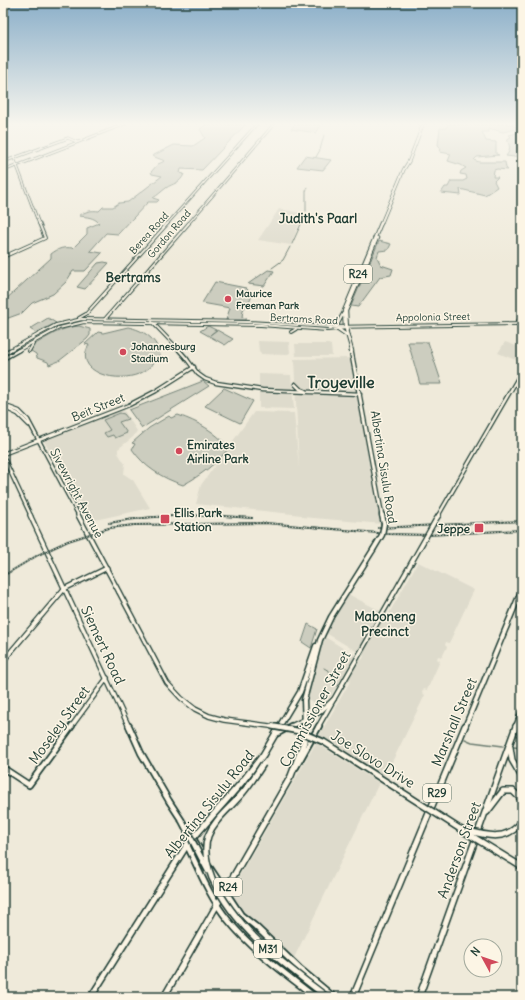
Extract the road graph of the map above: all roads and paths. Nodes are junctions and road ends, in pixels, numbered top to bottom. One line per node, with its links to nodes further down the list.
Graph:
1 (19, 171): 6 (main road)
2 (215, 171): 10 (main road, Berea Road)
3 (234, 171): 9 (main road, Gordon Road)
4 (404, 171): 7 (main road, Albertina Sisulu Road / R24)
5 (405, 171): 14 (main road, Albertina Sisulu Road / R24)
6 (3, 257)
7 (344, 311): 14 (main road, Albertina Sisulu Road / R24); 16 (main road)
8 (522, 316): 14 (main road, Appolonia Street)
9 (104, 320): 10 (main road, Bertrams Road); 11 (main road, Bertrams Road); 12 (main road, Bertrams Road)
10 (78, 321): 21 (main road); 23 (main road)
11 (153, 322): 12 (main road, Bertrams Road); 13 (main road, Bertrams Road); 15 (main road); 16 (main road, Bertrams Road)
12 (142, 323): 18 (main road)
13 (161, 324): 15 (main road); 17 (main road, Bertrams Road)
14 (347, 327): 16 (main road, Bertrams Road); 20 (main road, Albertina Sisulu Road / R24)
15 (158, 328): 18 (main road)
16 (337, 328): 17 (main road, Bertrams Road); 20 (main road)
17 (302, 329): 19 (main road)
18 (161, 330): 25 (main road)
19 (291, 332)
20 (349, 337): 29 (main road, Albertina Sisulu Road / R24)
21 (36, 341): 22 (main road); 24 (main road)
22 (29, 350)
23 (3, 354)
24 (3, 359)
25 (193, 367): 28 (main road); 31 (main road, Beit Street)
26 (522, 371): 39 (main road, Commissioner Street, bridge)
27 (295, 384): 28 (main road)
28 (309, 392): 29 (main road)
29 (360, 394): 36 (main road, Albertina Sisulu Road / R24, bridge)
30 (3, 406): 31 (main road, Sivewright Avenue)
31 (38, 440): 32 (main road, Beit Street); 33 (main road, Sivewright Avenue)
32 (3, 455): 34 (main road, M31)
33 (107, 568): 34 (main road); 51 (main road, Joe Slovo Drive, bridge)
34 (64, 589): 37 (main road); 38 (main road, Siemert Road / M31)
35 (522, 589): 64 (main road, Marshall Street / R29)
36 (320, 640): 41 (main road, Albertina Sisulu Road / R24); 42 (main road, Albertina Sisulu Road / R24)
37 (3, 661)
38 (107, 678): 45 (main road, Moseley Street); 55 (main road, Siemert Road / M31, bridge)
39 (338, 694): 41 (main road); 46 (main road, Commissioner Street)
40 (522, 711): 43 (main road, Anderson Street)
41 (304, 720): 42 (main road); 46 (main road, Albertina Sisulu Road / R24)
42 (275, 735): 44 (main road, Albertina Sisulu Road / R24)
43 (510, 744): 47 (main road); 49 (main road, Anderson Street)
44 (263, 755): 52 (main road, Albertina Sisulu Road / R24); 55 (main road, bridge)
45 (3, 768)
46 (291, 776): 55 (main road, Commissioner Street / R24)
47 (522, 777)
48 (522, 800): 49 (main road)
49 (484, 816): 65 (main road, Anderson Street)
50 (522, 821): 51 (main road, bridge)
51 (460, 828): 54 (main road, Joe Slovo Drive, bridge)
52 (193, 838): 53 (main road, Albertina Sisulu Road / R24); 55 (main road)
53 (187, 846): 56 (main road); 58 (main road, Albertina Sisulu Road / R24)
54 (522, 867)
55 (222, 892): 56 (main road, Commissioner Street / R24); 57 (main road, M31, bridge); 63 (main road)
56 (217, 905): 59 (main road, Commissioner Street / R24); 60 (main road)
57 (306, 981): 61 (main road, bridge); 62 (main road, M31, bridge)
58 (91, 997)
59 (164, 997)
60 (315, 997)
61 (322, 997)
62 (326, 997)
63 (334, 997)
64 (353, 997)
65 (419, 997)

